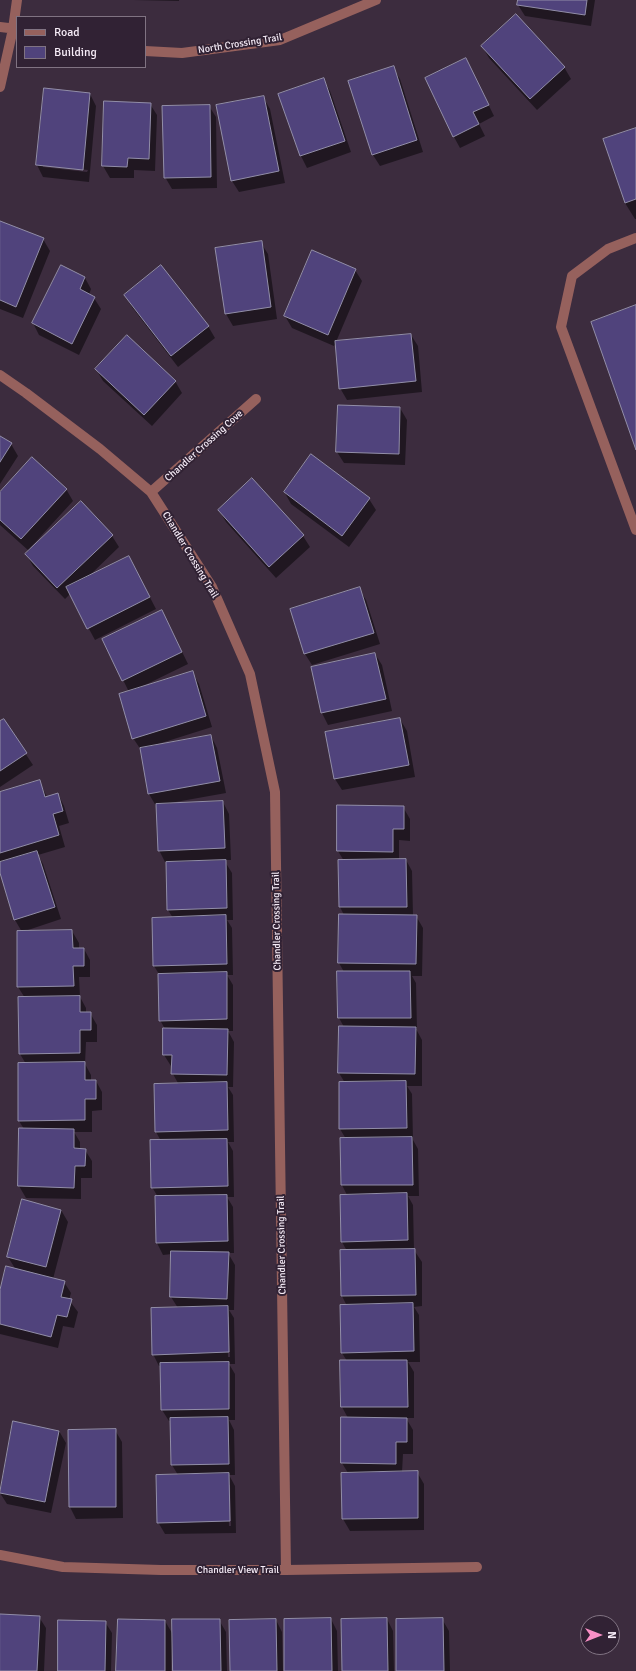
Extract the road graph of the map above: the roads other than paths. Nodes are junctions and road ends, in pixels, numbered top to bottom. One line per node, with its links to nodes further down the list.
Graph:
1 (17, 0): 4 (street)
2 (376, 0): 5 (street, North Crossing Trail)
3 (0, 27): 4 (street)
4 (15, 29): 6 (street)
5 (146, 51)
6 (0, 87)
7 (636, 238): 11 (street)
8 (0, 375): 10 (street, Chandler Crossing Trail)
9 (256, 399): 10 (street, Chandler Crossing Cove)
10 (151, 492): 14 (street, Chandler Crossing Trail)
11 (636, 530)
12 (0, 1555): 14 (street, Chandler View Trail)
13 (476, 1567): 14 (street, Chandler View Trail)
14 (286, 1570)

